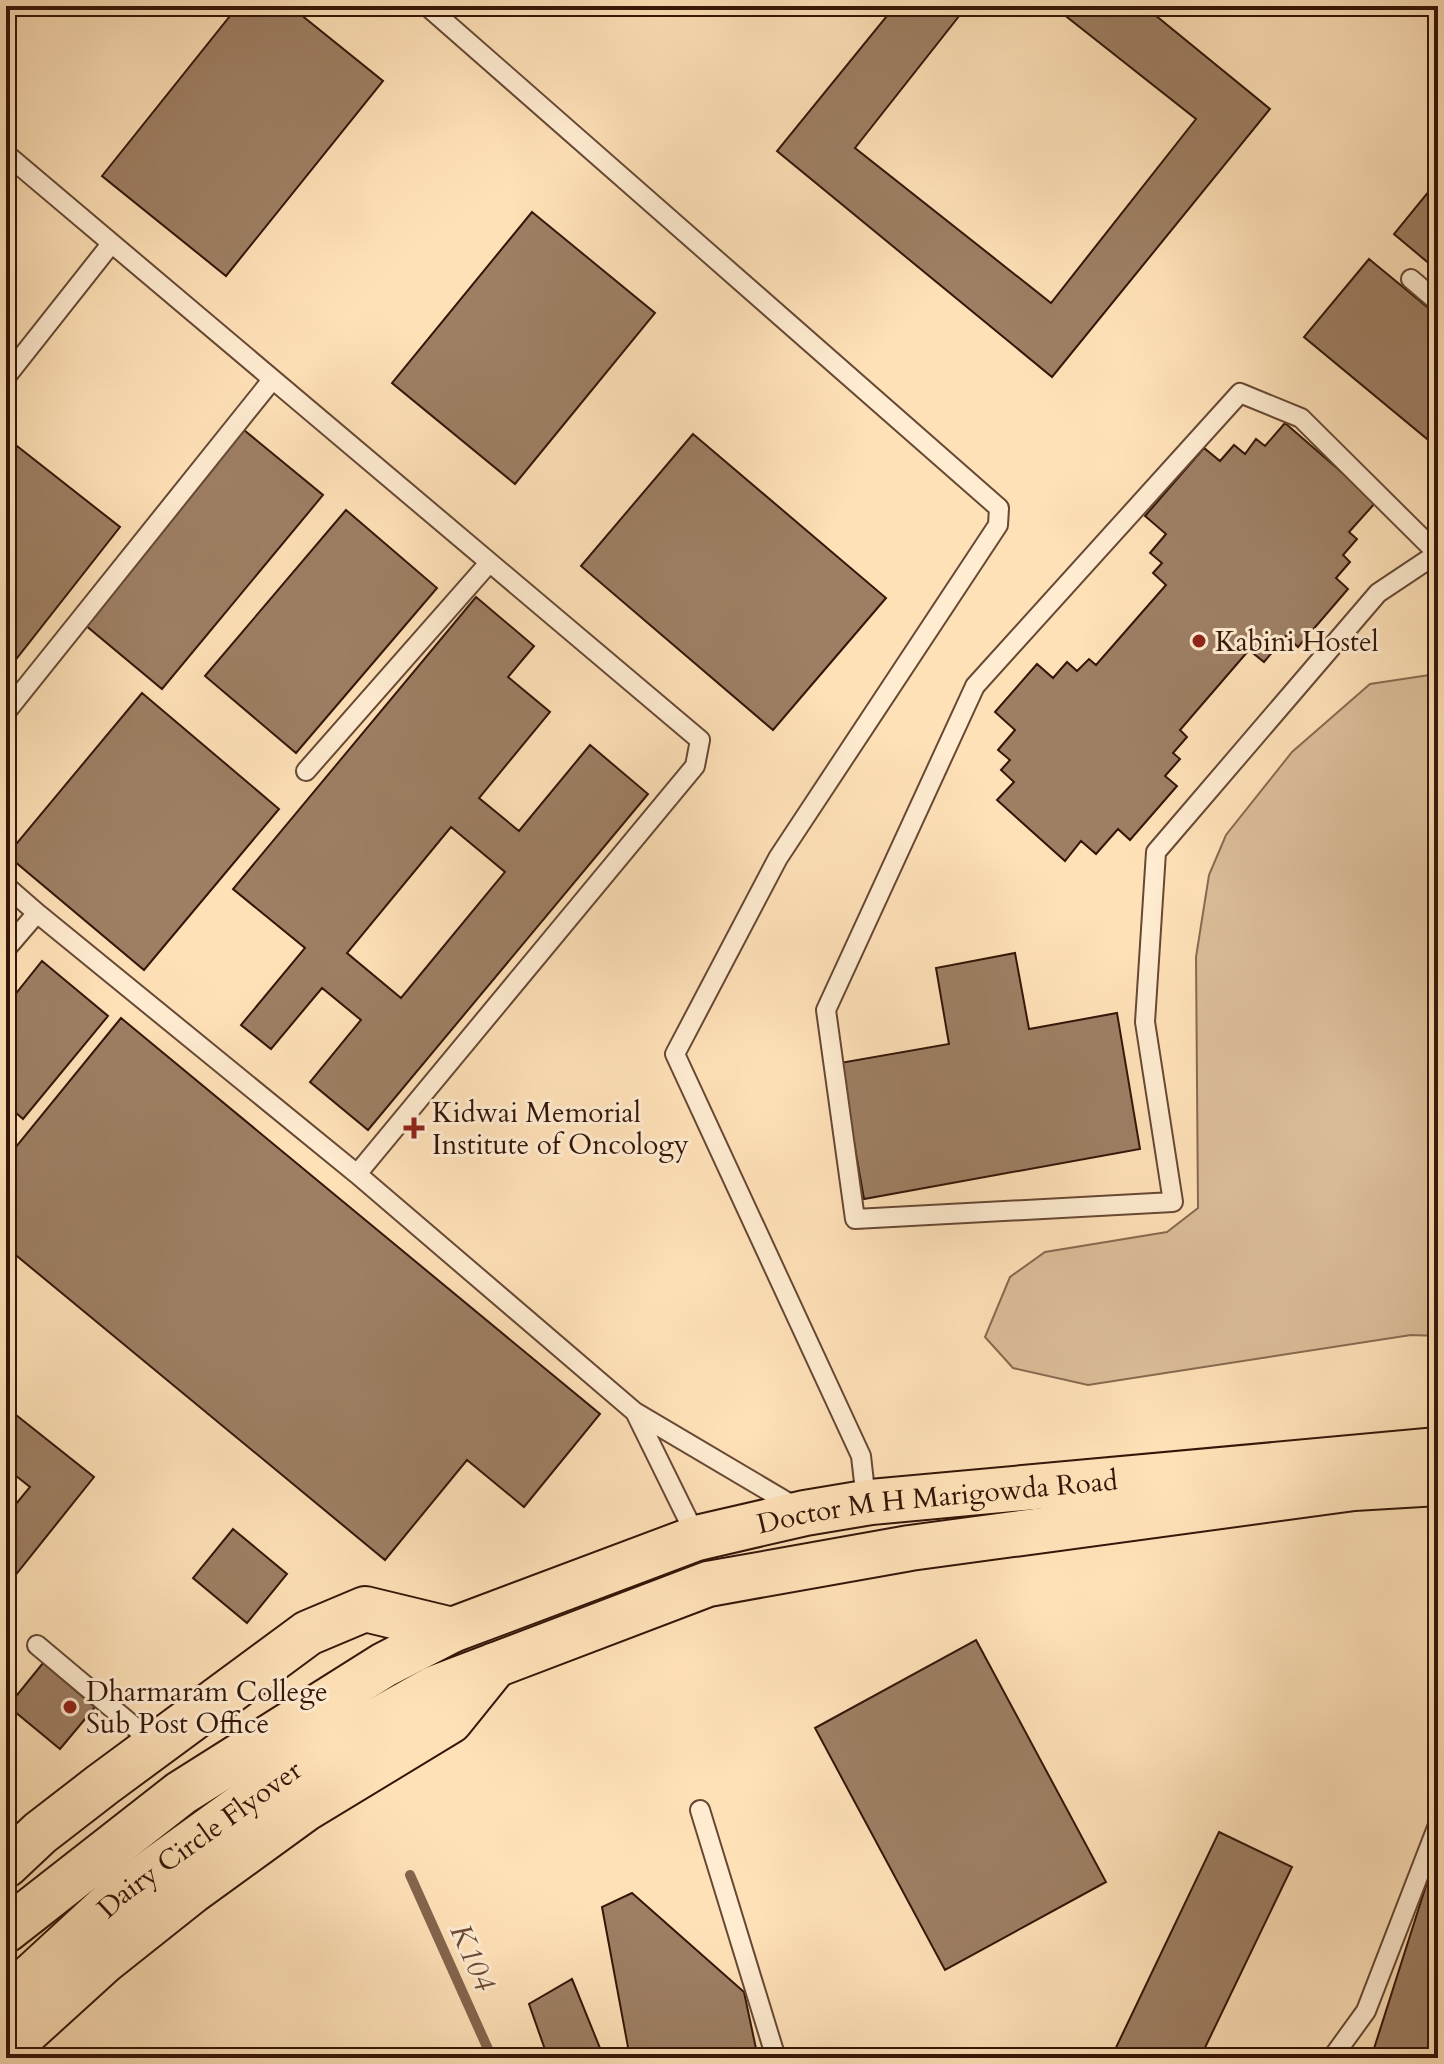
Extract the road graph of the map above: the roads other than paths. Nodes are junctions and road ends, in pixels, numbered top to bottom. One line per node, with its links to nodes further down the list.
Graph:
1 (427, 6): 19 (lane)
2 (6, 154): 3 (lane)
3 (111, 244): 6 (lane); 7 (lane)
4 (1411, 279): 5 (lane)
5 (1438, 302)
6 (6, 377)
7 (272, 380): 9 (lane); 10 (lane)
8 (1438, 553): 8 (lane)
9 (489, 563): 11 (lane); 15 (lane)
10 (6, 712)
11 (306, 771)
12 (6, 886): 13 (lane)
13 (37, 913): 14 (lane); 15 (lane)
14 (6, 949)
15 (357, 1174): 16 (lane)
16 (635, 1412): 20 (lane); 21 (lane)
17 (1438, 1450): 19 (main road, Doctor M H Marigowda Road)
18 (1438, 1483): 24 (main road, Doctor M H Marigowda Road)
19 (871, 1502): 20 (main road, Doctor M H Marigowda Road)
20 (805, 1513): 21 (main road, Doctor M H Marigowda Road)
21 (697, 1538): 22 (main road, Doctor M H Marigowda Road)
22 (452, 1630): 25 (main road); 29 (main road, Dairy Circle Flyover)
23 (37, 1645): 25 (lane)
24 (496, 1663): 30 (main road, Dairy Circle Flyover); 31 (main road)
25 (156, 1745): 28 (main road)
26 (700, 1810): 32 (lane)
27 (1438, 1825): 33 (lane)
28 (6, 1865)
29 (6, 1930)
30 (6, 2000)
31 (6, 2050)
32 (776, 2058)
33 (1332, 2058)

